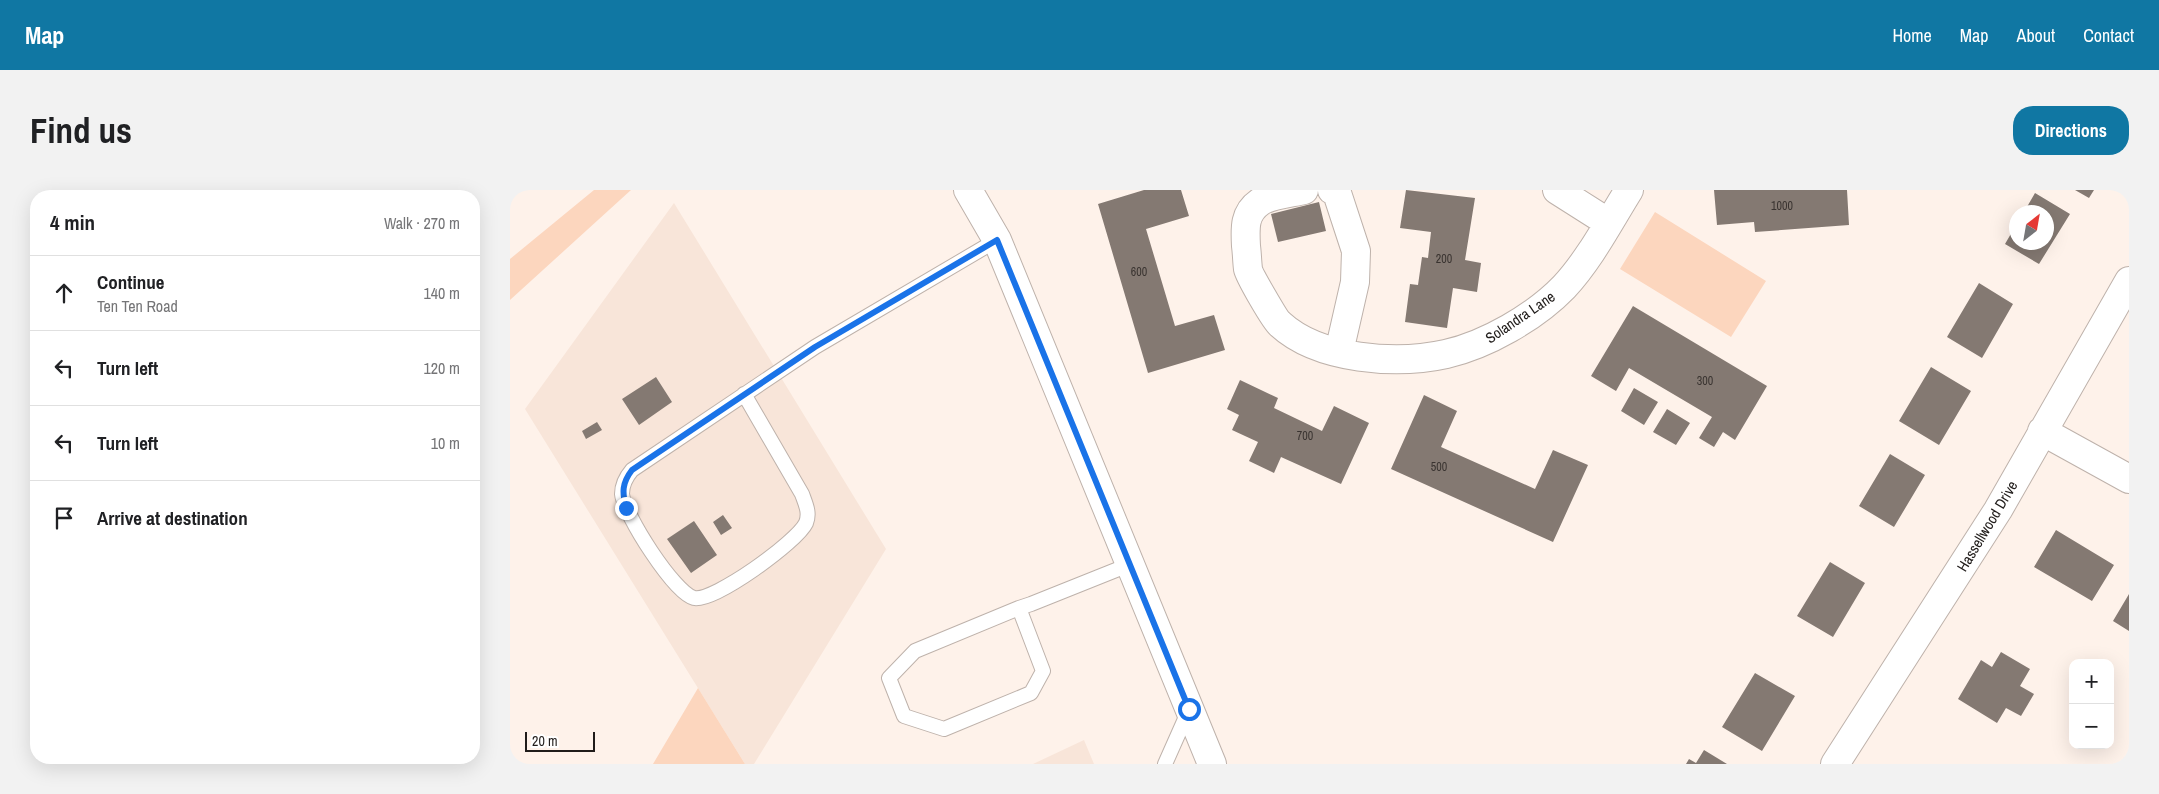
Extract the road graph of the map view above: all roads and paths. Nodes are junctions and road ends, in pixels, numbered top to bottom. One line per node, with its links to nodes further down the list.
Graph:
1 (968, 190): 7 (street)
2 (1304, 190): 9 (street, Solandra Lane)
3 (1332, 190): 9 (street)
4 (1557, 190): 6 (street)
5 (1630, 190): 6 (street, Solandra Lane)
6 (1609, 222): 9 (street, Solandra Lane)
7 (997, 240): 10 (lane); 13 (street)
8 (2129, 281): 11 (street, Hassellwood Drive)
9 (1339, 352)
10 (744, 394): 10 (lane)
11 (2042, 431): 12 (street); 18 (street, Hassellwood Drive)
12 (2129, 479)
13 (1131, 564): 14 (lane); 15 (street)
14 (1019, 608): 14 (lane)
15 (1189, 709): 16 (lane); 17 (street)
16 (1165, 764)
17 (1212, 764)
18 (1835, 764)

